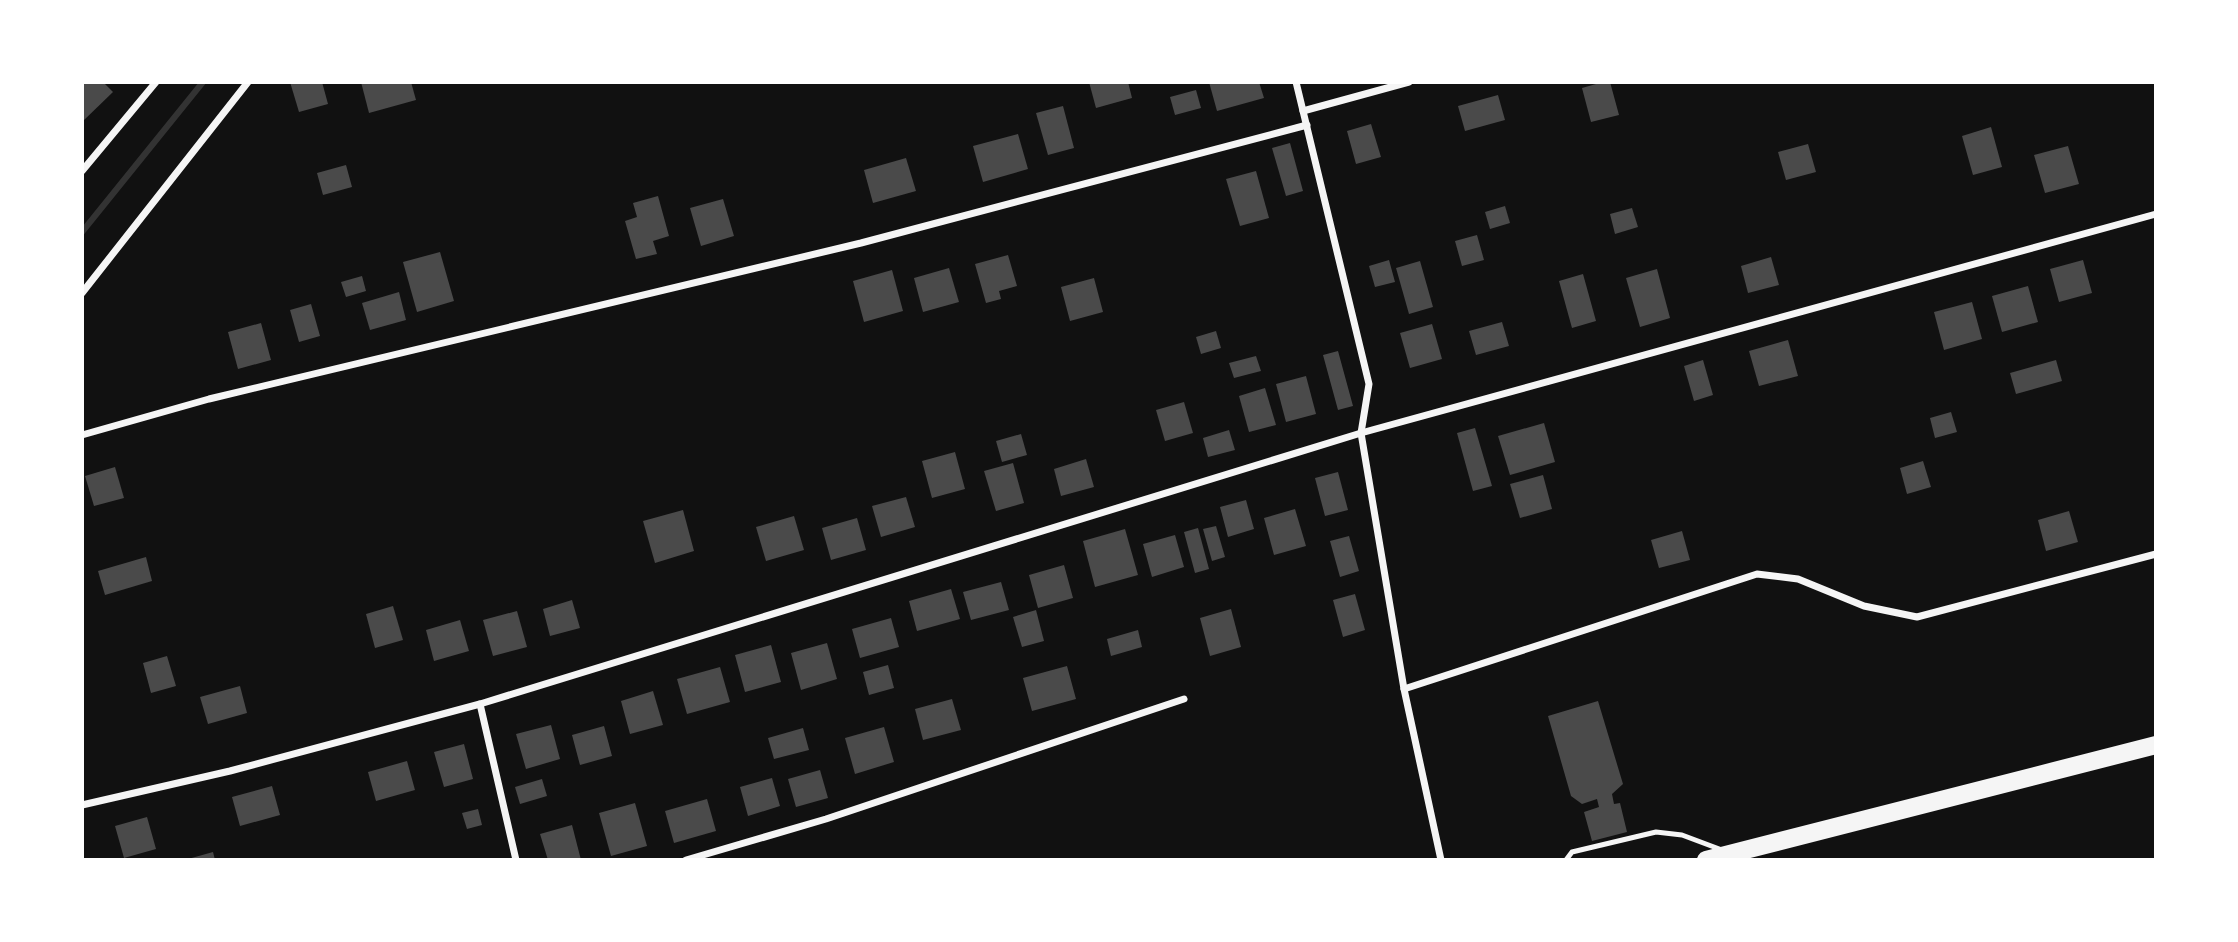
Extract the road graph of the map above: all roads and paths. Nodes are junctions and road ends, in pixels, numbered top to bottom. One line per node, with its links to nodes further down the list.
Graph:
1 (156, 82): 7 (street)
2 (248, 82): 9 (street)
3 (1296, 82): 5 (street)
4 (1409, 82): 5 (street)
5 (1303, 111): 6 (street)
6 (1307, 125): 10 (street); 11 (street)
7 (82, 171)
8 (2156, 214): 10 (street)
9 (82, 293)
10 (1360, 433): 13 (street); 15 (street)
11 (82, 435)
12 (2156, 554): 13 (street)
13 (1404, 689): 21 (street)
14 (1184, 699): 20 (street)
15 (480, 704): 17 (street); 19 (street)
16 (2156, 745): 18 (highway)
17 (82, 805)
18 (1731, 853): 22 (lane); 23 (highway)
19 (516, 860)
20 (686, 860)
21 (1441, 860)
22 (1566, 860)
23 (1706, 860)

